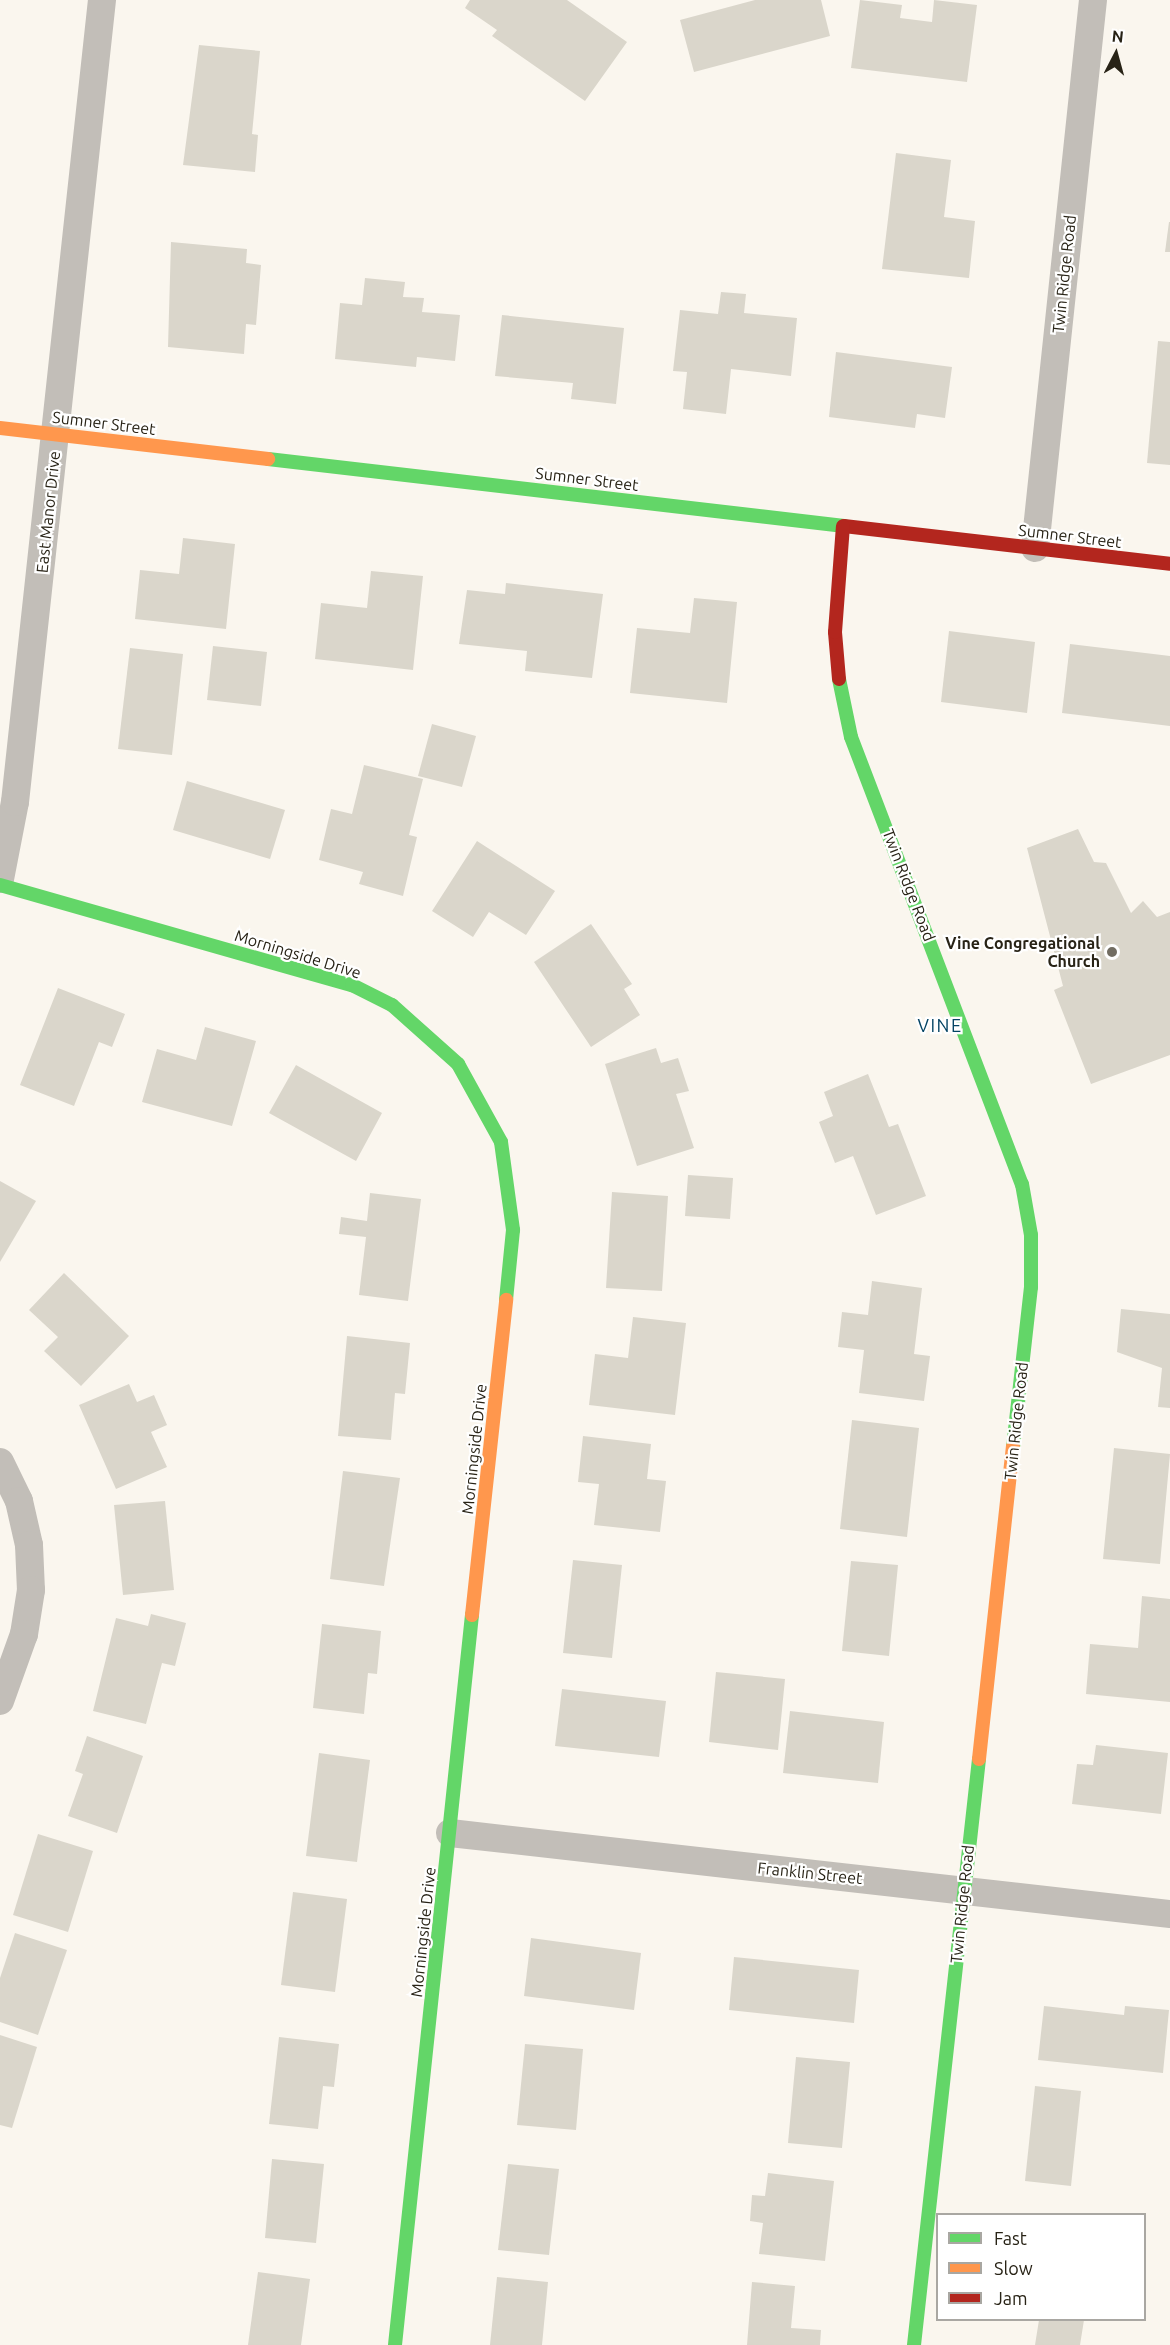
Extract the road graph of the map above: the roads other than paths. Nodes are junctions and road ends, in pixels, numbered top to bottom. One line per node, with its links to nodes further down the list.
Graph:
1 (102, 0): 4 (street, East Manor Drive)
2 (1094, 0): 6 (street, Twin Ridge Road)
3 (0, 428): 4 (street, Sumner Street)
4 (56, 434): 5 (street, Sumner Street); 8 (street, East Manor Drive)
5 (843, 526): 6 (street, Sumner Street); 13 (street, Twin Ridge Road)
6 (1035, 548): 7 (street, Sumner Street)
7 (1170, 564)
8 (0, 879)
9 (0, 885): 12 (street, Morningside Drive)
10 (0, 1462): 11 (street)
11 (0, 1701)
12 (450, 1833): 13 (street, Franklin Street); 15 (street, Morningside Drive)
13 (964, 1891): 14 (street, Franklin Street); 16 (street, Twin Ridge Road)
14 (1170, 1914)
15 (395, 2345)
16 (914, 2345)

